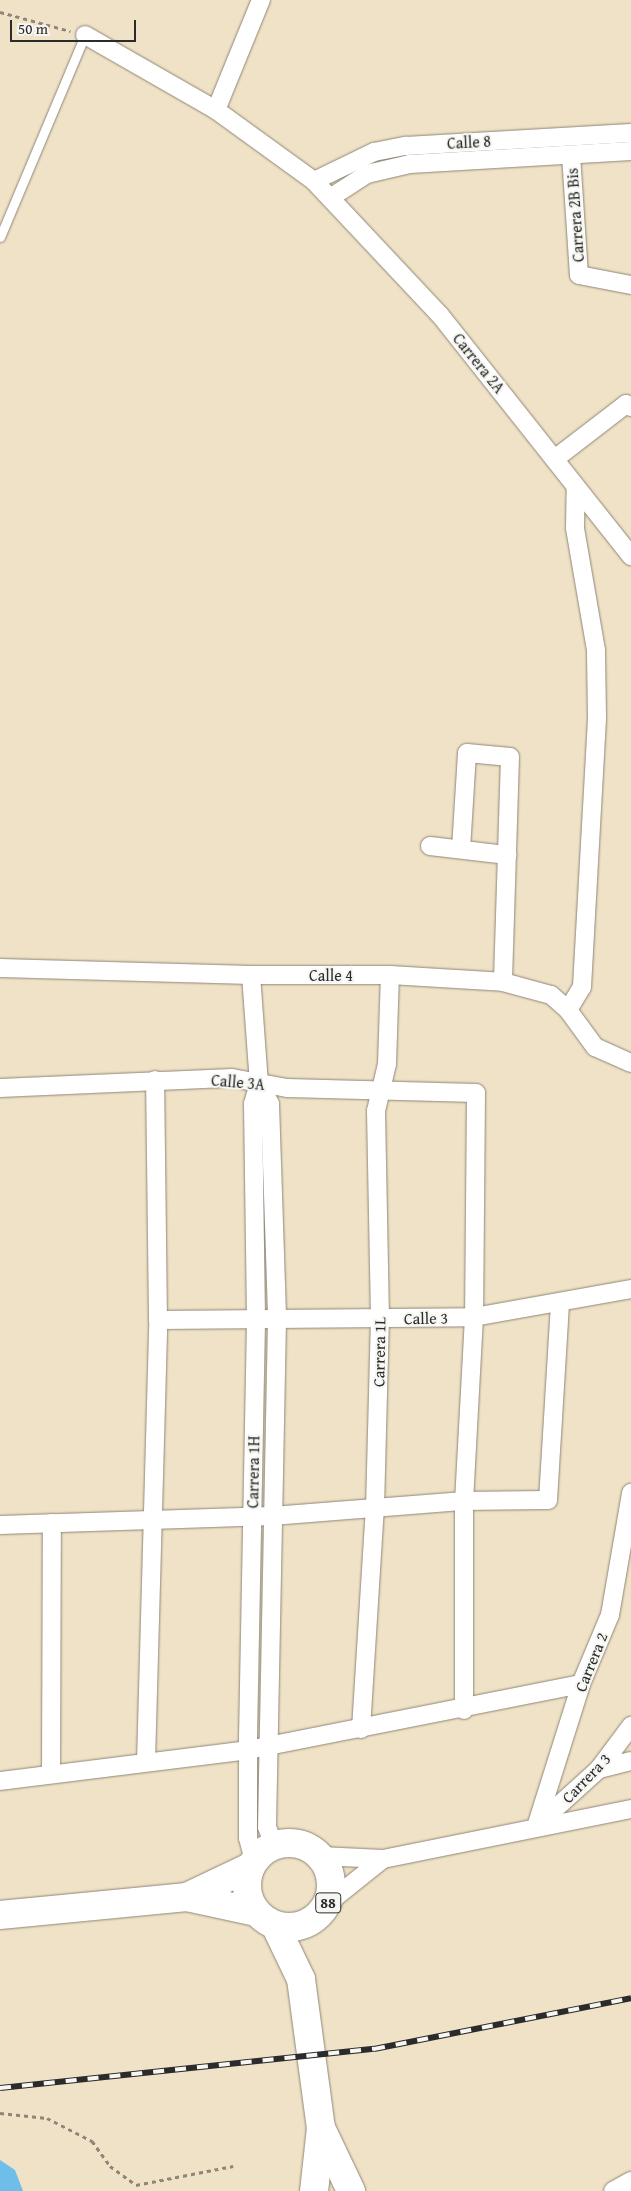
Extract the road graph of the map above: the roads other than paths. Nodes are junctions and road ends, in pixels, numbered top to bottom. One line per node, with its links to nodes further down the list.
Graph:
1 (261, 0): 3 (street)
2 (85, 35): 3 (street, Carrera 2A); 9 (lane)
3 (216, 110): 7 (street, Carrera 2A)
4 (631, 133): 7 (street, Calle 8)
5 (631, 152): 6 (street, Calle 8)
6 (571, 156): 8 (street, Calle 8); 10 (street, Carrera 2B Bis)
7 (314, 181): 8 (street, Carrera 2A)
8 (330, 198): 12 (street, Carrera 2A)
9 (0, 237)
10 (631, 285)
11 (629, 406): 12 (street)
12 (556, 458): 13 (street, Carrera 2A)
13 (576, 489): 14 (street, Carrera 2A); 22 (street)
14 (631, 556)
15 (430, 846): 16 (street)
16 (461, 849): 17 (street); 17 (street)
17 (507, 855): 21 (street)
18 (0, 968): 19 (street, Calle 4)
19 (251, 975): 20 (street, Calle 4); 25 (street, Carrera 1H)
20 (390, 975): 21 (street, Calle 4); 27 (street, Carrera 1L)
21 (503, 982): 22 (street, Calle 4)
22 (568, 1010): 23 (street, Calle 4)
23 (631, 1063)
24 (155, 1080): 25 (street, Calle 3A); 26 (street, Calle 3A); 32 (street)
25 (259, 1083): 27 (street, Calle 3A); 33 (street, Carrera 1H); 34 (street, Carrera 1H)
26 (0, 1088)
27 (381, 1088): 30 (street, Calle 3A); 31 (street, Carrera 1L)
28 (631, 1289): 29 (street, Calle 3)
29 (560, 1302): 30 (street, Calle 3); 36 (street)
30 (474, 1317): 31 (street, Calle 3); 36 (street)
31 (380, 1319): 33 (street, Calle 3); 37 (street, Carrera 1L)
32 (158, 1320): 34 (street, Calle 3); 40 (street)
33 (277, 1320): 34 (street, Calle 3); 39 (street, Carrera 1H)
34 (256, 1321): 38 (street, Carrera 1H)
35 (631, 1493): 43 (street, Carrera 2)
36 (464, 1501): 37 (street); 44 (street)
37 (375, 1508): 39 (street); 46 (street, Carrera 1L)
38 (252, 1516): 39 (street); 40 (street); 48 (street, Carrera 1H)
39 (272, 1516): 47 (street, Carrera 1H)
40 (154, 1518): 41 (street); 50 (street)
41 (52, 1522): 42 (street); 52 (street)
42 (0, 1525)
43 (581, 1684): 44 (street); 55 (street, Carrera 2)
44 (464, 1710): 46 (street)
45 (631, 1726): 51 (street, Carrera 3)
46 (361, 1729): 47 (street)
47 (270, 1746): 48 (street); 57 (street, Carrera 1H)
48 (248, 1750): 50 (street); 57 (street, Carrera 1H)
49 (631, 1761): 51 (street)
50 (146, 1762): 52 (street)
51 (599, 1769): 55 (street, Carrera 3)
52 (51, 1774): 53 (street)
53 (0, 1781)
54 (631, 1809): 55 (street)
55 (536, 1826): 58 (street)
56 (320, 1856): 57 (highway, 88); 58 (street); 60 (highway, 88)
57 (260, 1858): 59 (highway, 88); 62 (highway, 88)
58 (383, 1859): 60 (street)
59 (187, 1897): 61 (highway, 88); 62 (highway, 88)
60 (321, 1911): 62 (highway, 88); 63 (highway, 88)
61 (0, 1915)
62 (266, 1919): 63 (highway, 88)
63 (301, 1979): 64 (highway, 88)
64 (322, 2128): 66 (highway, 88); 67 (highway, 88)
65 (631, 2180): 68 (street)
66 (314, 2191)
67 (351, 2191)
68 (613, 2191)

